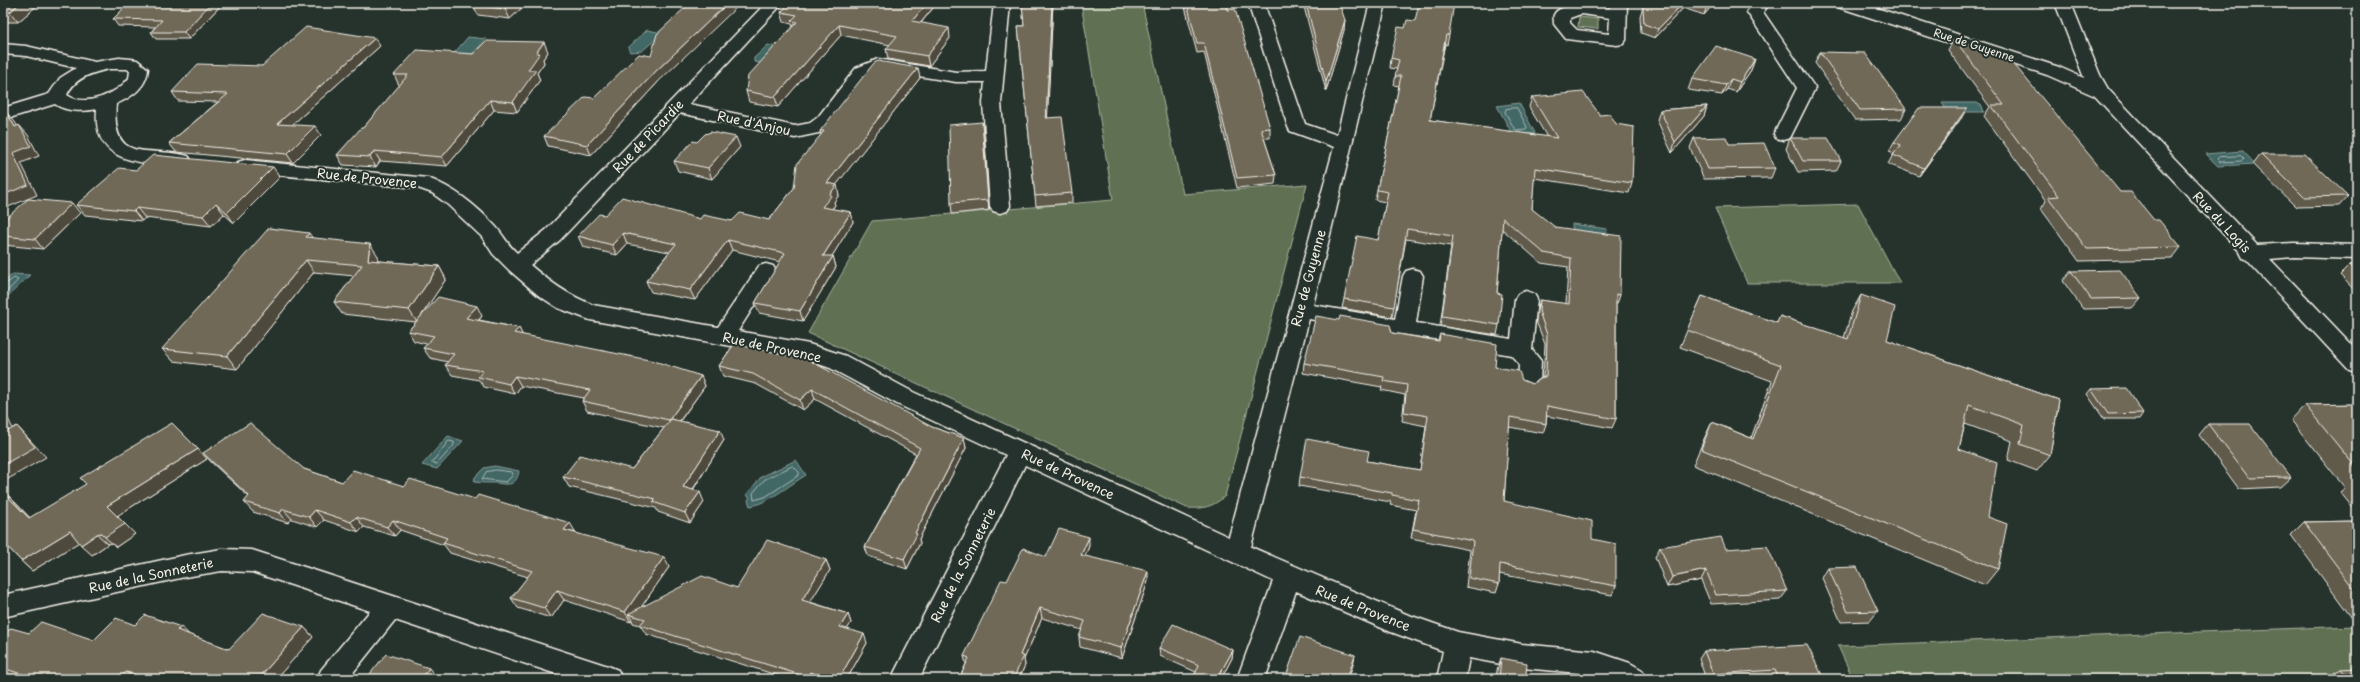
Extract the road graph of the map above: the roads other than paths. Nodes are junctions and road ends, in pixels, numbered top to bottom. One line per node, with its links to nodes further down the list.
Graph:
1 (776, 3): 14 (street, Rue de Picardie)
2 (1002, 3): 10 (street)
3 (1256, 3): 17 (street)
4 (1378, 3): 17 (street, Rue de Guyenne)
5 (1762, 3): 16 (street)
6 (1844, 3): 11 (street, Rue de Guyenne)
7 (2064, 3): 11 (street, Rue du Logis)
8 (3, 49): 9 (street)
9 (96, 67): 12 (street); 13 (street)
10 (995, 76): 14 (street, Rue d'Anjou); 20 (street)
11 (2101, 92): 21 (street, Rue du Logis)
12 (57, 97): 13 (street); 15 (street)
13 (107, 101): 18 (street)
14 (675, 106): 23 (street, Rue de Picardie)
15 (3, 114)
16 (1784, 134)
17 (1344, 144): 27 (street, Rue de Guyenne)
18 (199, 162)
19 (223, 164): 23 (street, Rue de Provence)
20 (1000, 206)
21 (2250, 252): 22 (street); 31 (street, Rue du Logis)
22 (2357, 252)
23 (516, 265): 29 (street, Rue de Provence)
24 (766, 272): 29 (street)
25 (1413, 276): 28 (street)
26 (1526, 299): 30 (street)
27 (1299, 310): 28 (street); 34 (street, Rue de Guyenne)
28 (1404, 328): 30 (street)
29 (724, 336): 33 (street, Rue de Provence)
30 (1521, 349): 32 (street)
31 (2357, 364)
32 (1529, 383)
33 (1020, 451): 34 (street, Rue de Provence); 41 (street, Rue de la Sonneterie)
34 (1237, 553): 35 (street, Rue de Provence)
35 (1288, 576): 38 (street, Rue de Provence); 42 (street)
36 (3, 606): 37 (street, Rue de la Sonneterie)
37 (389, 608): 39 (street); 40 (street, Rue de la Sonneterie)
38 (1458, 644): 43 (street); 44 (street, Rue de Provence)
39 (331, 679)
40 (608, 679)
41 (905, 679)
42 (1252, 679)
43 (1451, 679)
44 (1632, 679)

